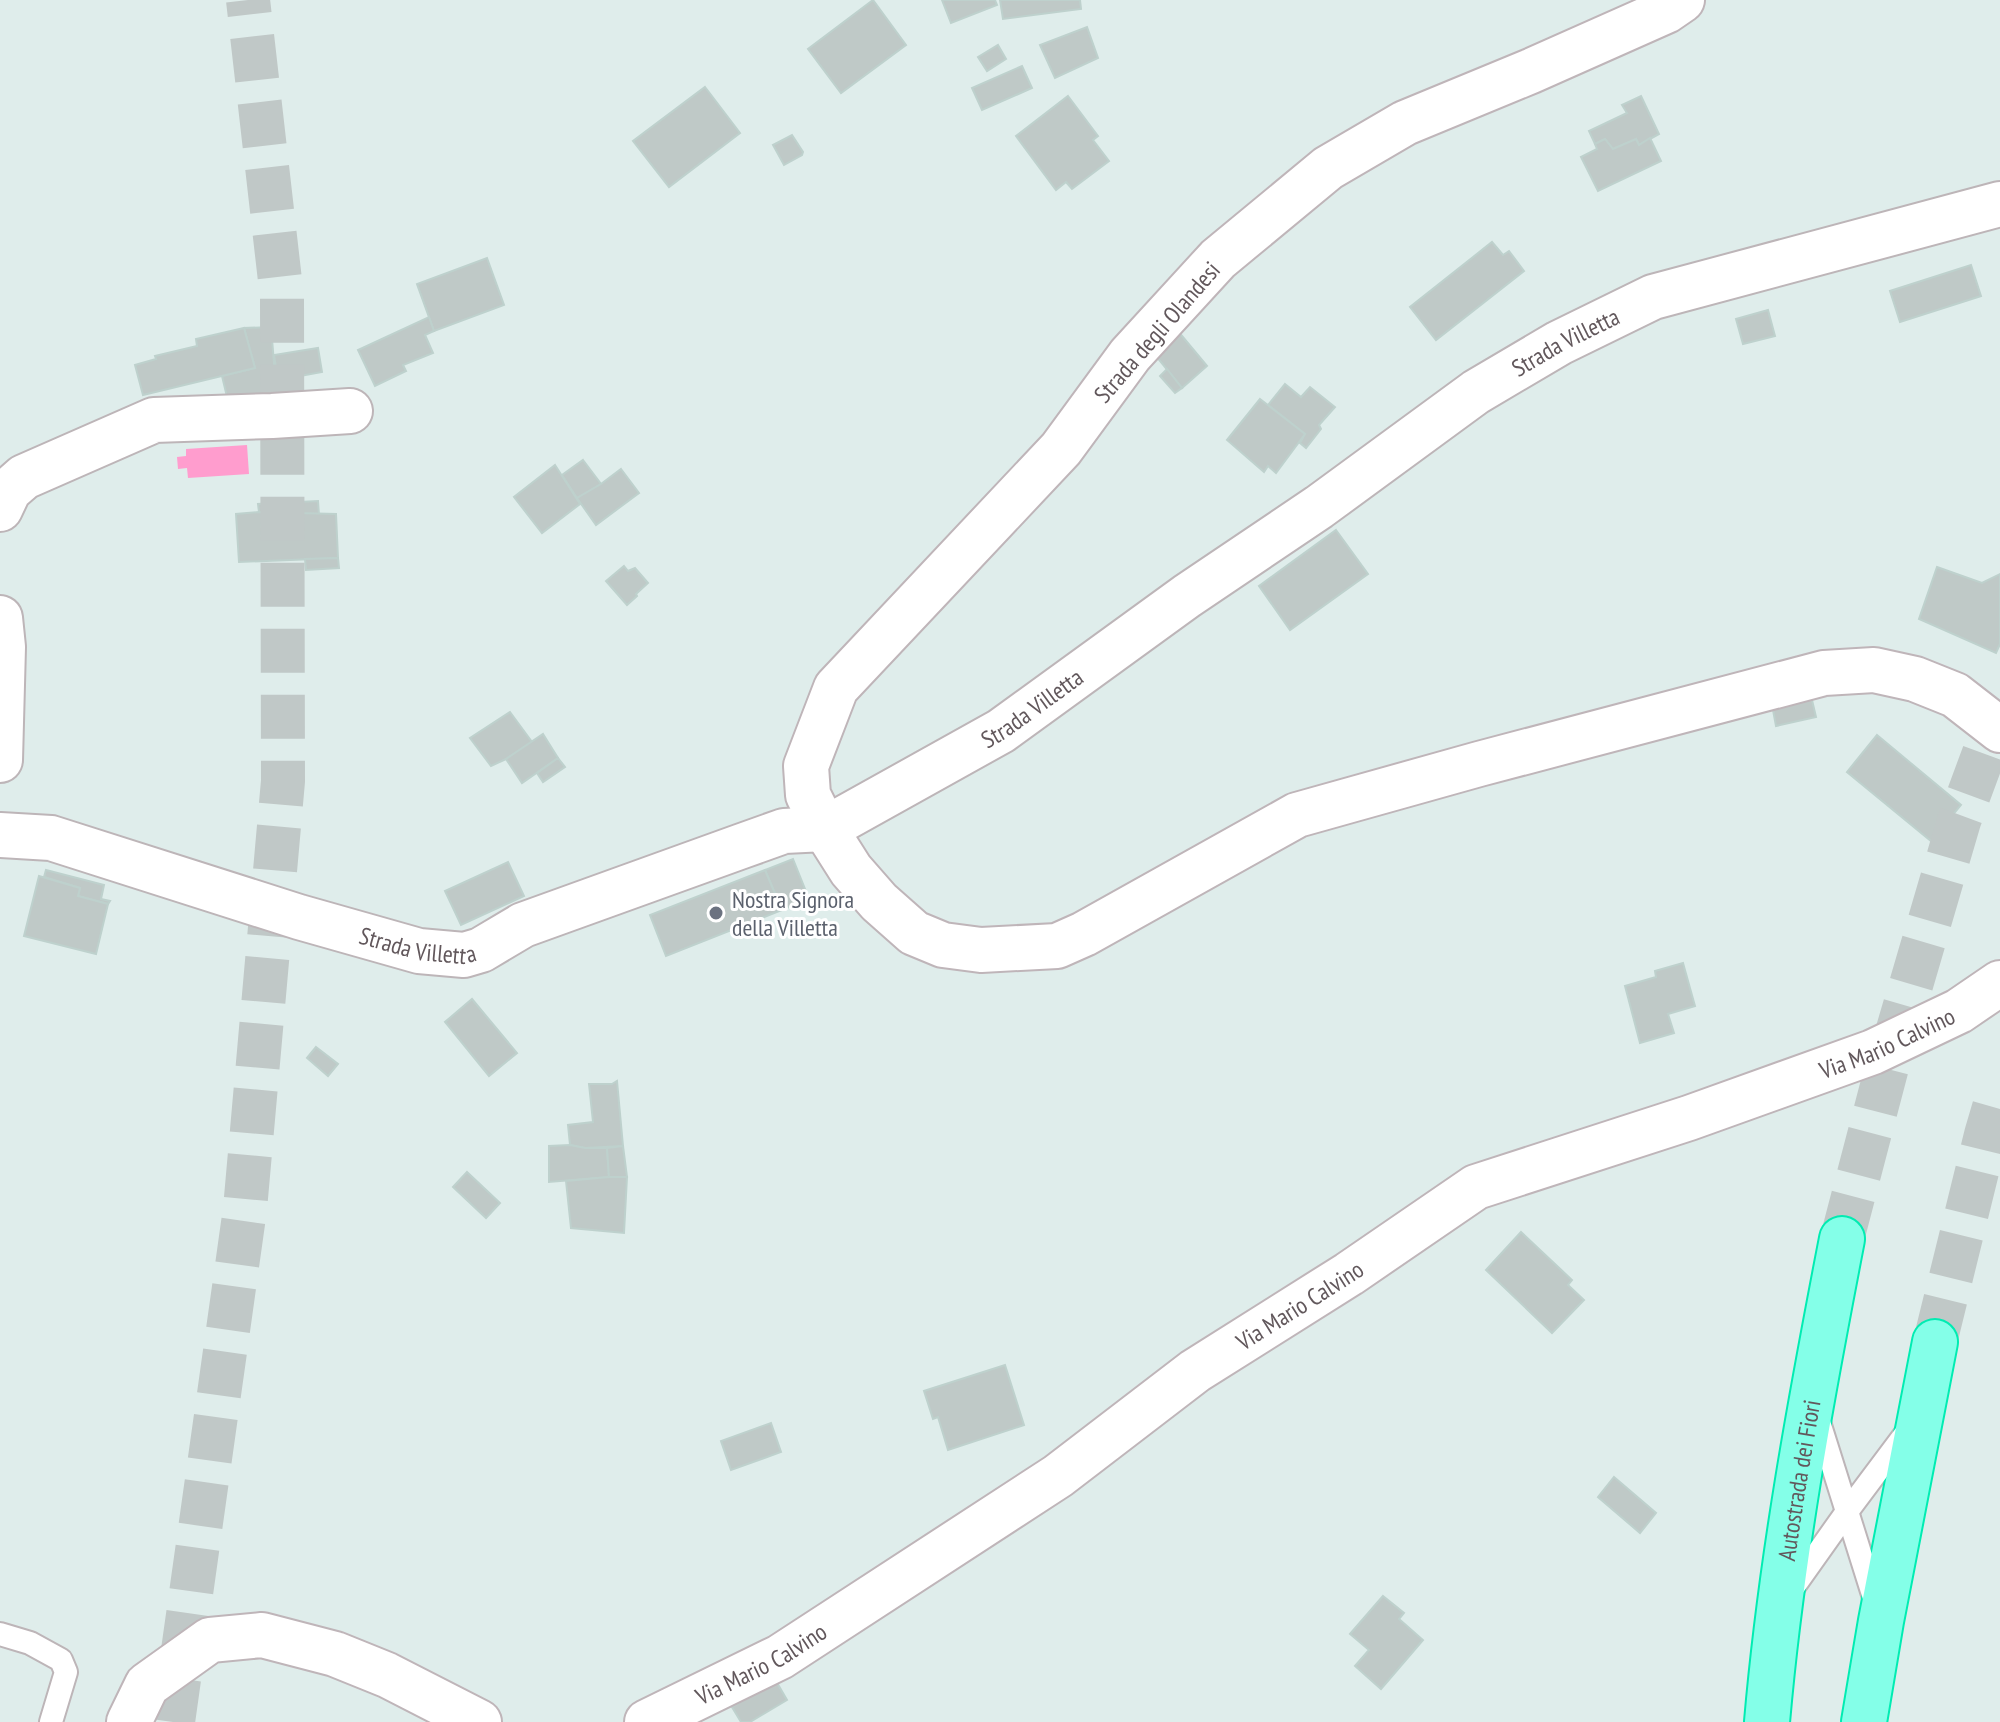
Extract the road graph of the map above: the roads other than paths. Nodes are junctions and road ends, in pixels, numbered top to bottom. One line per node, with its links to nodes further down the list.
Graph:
1 (1682, 0): 8 (street, Strada degli Olandesi)
2 (2000, 204): 8 (street, Strada Villetta)
3 (350, 411): 4 (street)
4 (0, 509)
5 (0, 618): 7 (street)
6 (2000, 730): 8 (street)
7 (0, 760)
8 (825, 829): 9 (street, Strada Villetta)
9 (0, 835)
10 (2000, 983): 23 (street, Via Mario Calvino)
11 (1842, 1239): 13 (highway, Autostrada dei Fiori)
12 (1935, 1342): 14 (highway)
13 (1812, 1398): 15 (lane); 16 (highway, Autostrada dei Fiori)
14 (1920, 1414): 15 (lane); 17 (highway)
15 (1846, 1513): 16 (lane); 17 (lane)
16 (1780, 1606): 19 (highway, Autostrada dei Fiori)
17 (1881, 1621): 24 (highway)
18 (0, 1634): 20 (lane)
19 (1768, 1710)
20 (51, 1722)
21 (129, 1722): 22 (street)
22 (479, 1722)
23 (647, 1722)
24 (1864, 1722)

